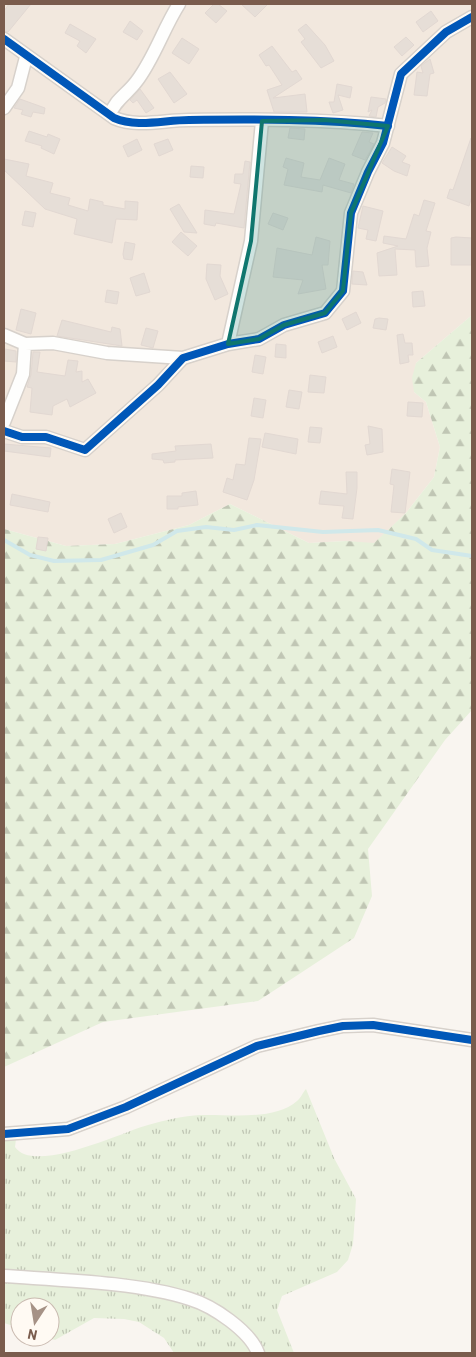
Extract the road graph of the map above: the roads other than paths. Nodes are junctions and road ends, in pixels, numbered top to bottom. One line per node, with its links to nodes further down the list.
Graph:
1 (179, 4): 6 (street)
2 (472, 17): 8 (street)
3 (4, 39): 4 (street)
4 (26, 57): 5 (street); 6 (street)
5 (4, 108)
6 (110, 115): 7 (street)
7 (262, 121): 8 (street); 11 (street)
8 (388, 126): 11 (street)
9 (4, 335): 10 (street)
10 (25, 344): 12 (street); 13 (street)
11 (228, 344): 12 (street)
12 (183, 358): 14 (street)
13 (4, 422)
14 (4, 431)
15 (472, 1040): 16 (street)
16 (4, 1134)
17 (4, 1276): 18 (street)
18 (258, 1353)

